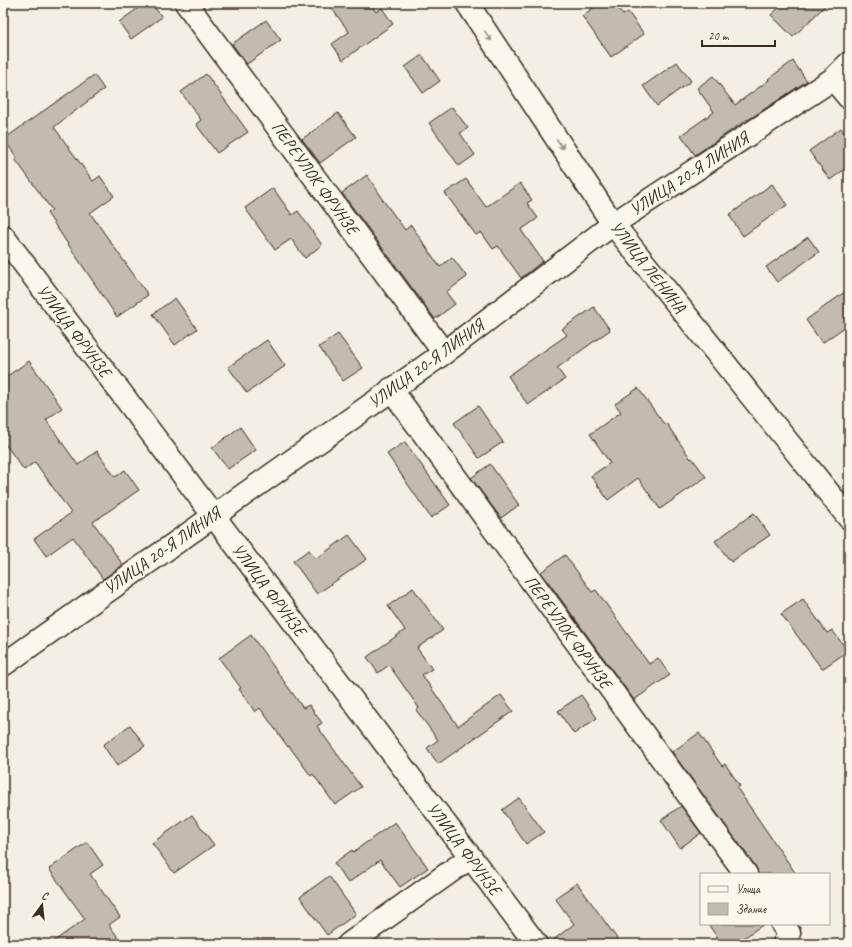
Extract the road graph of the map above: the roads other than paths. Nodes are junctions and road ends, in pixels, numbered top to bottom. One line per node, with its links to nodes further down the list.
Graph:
1 (186, 3): 8 (street, ПЕРЕУЛОК ФРУНЗЕ)
2 (467, 3): 6 (street, УЛИЦА ЛЕНИНА, one-way to 6)
3 (849, 63): 4 (street, УЛИЦА 20-Я ЛИНИЯ)
4 (833, 79): 5 (street); 6 (street, УЛИЦА 20-Я ЛИНИЯ)
5 (849, 98)
6 (613, 224): 8 (street, УЛИЦА 20-Я ЛИНИЯ); 11 (street, УЛИЦА ЛЕНИНА)
7 (3, 236): 10 (street, УЛИЦА ФРУНЗЕ)
8 (444, 353): 9 (street, УЛИЦА 20-Я ЛИНИЯ)
9 (391, 389): 10 (street, УЛИЦА 20-Я ЛИНИЯ); 14 (street, ПЕРЕУЛОК ФРУНЗЕ)
10 (213, 516): 12 (street, УЛИЦА 20-Я ЛИНИЯ); 13 (street, УЛИЦА ФРУНЗЕ)
11 (849, 518)
12 (3, 664)
13 (471, 857): 16 (street); 17 (street, УЛИЦА ФРУНЗЕ)
14 (745, 873)
15 (783, 925): 18 (street)
16 (349, 944)
17 (536, 944)
18 (784, 944)

